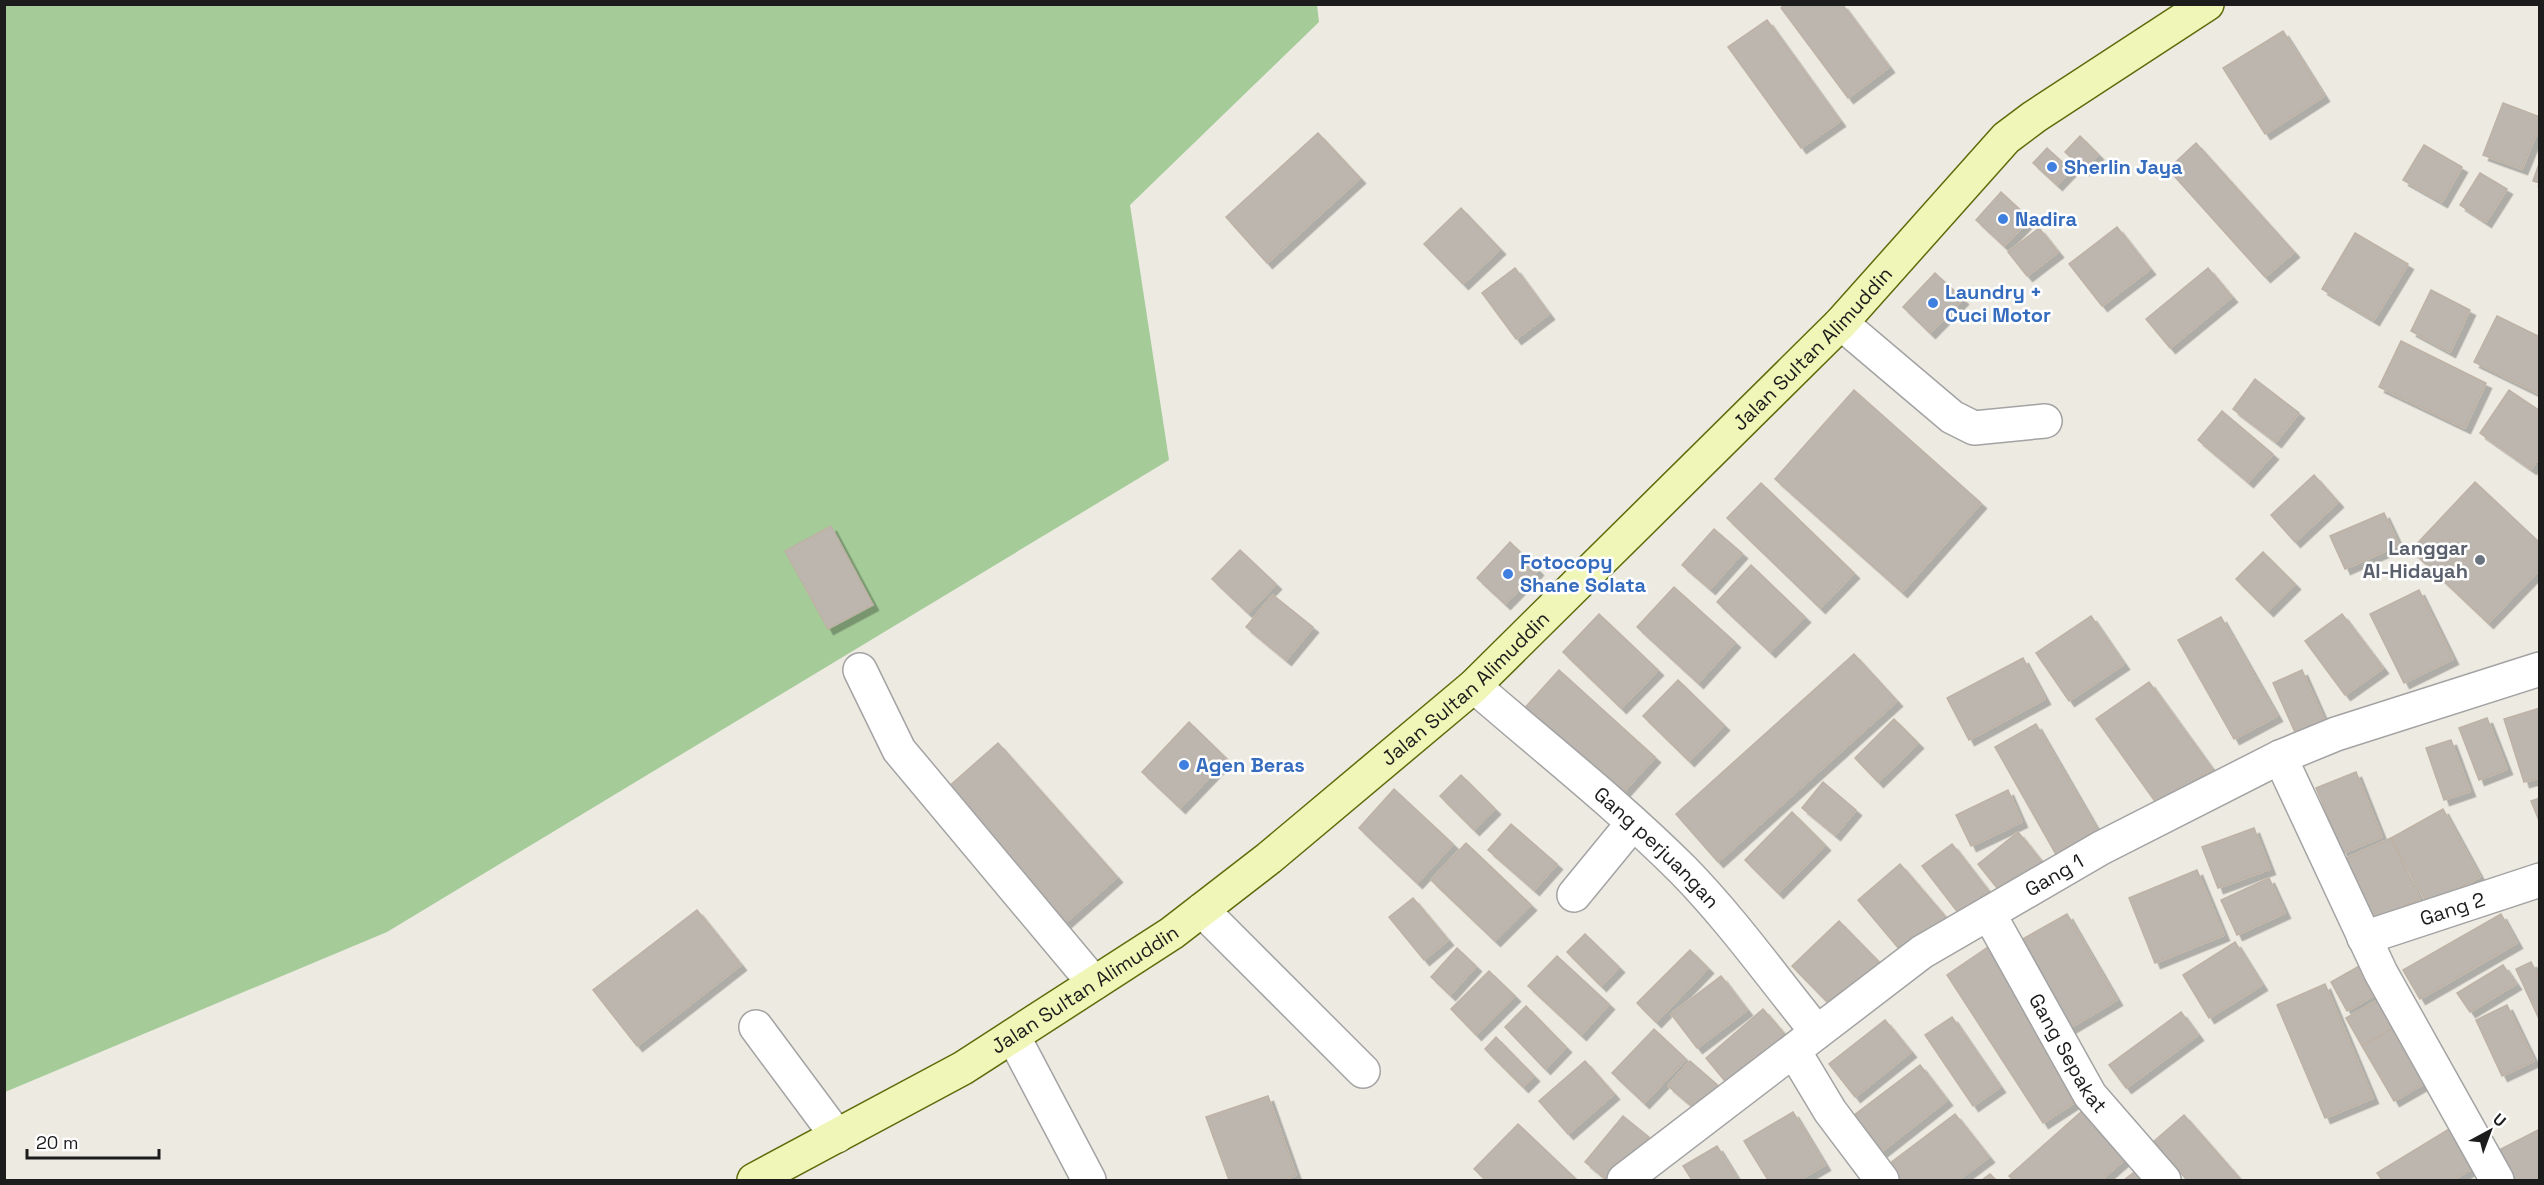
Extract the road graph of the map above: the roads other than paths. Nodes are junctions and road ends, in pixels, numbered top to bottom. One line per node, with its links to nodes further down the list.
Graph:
1 (2207, 4): 2 (main road, Jalan Sultan Alimuddin)
2 (1841, 323): 3 (street); 6 (main road, Jalan Sultan Alimuddin)
3 (2045, 421)
4 (2540, 669): 7 (street, Gang 1)
5 (860, 670): 14 (street)
6 (1474, 686): 8 (street, Gang perjuangan); 11 (main road, Jalan Sultan Alimuddin)
7 (2280, 757): 12 (street, Gang 1); 13 (street)
8 (1633, 823): 10 (street); 17 (street, Gang perjuangan)
9 (2540, 880): 13 (street, Gang 2)
10 (1574, 895)
11 (1202, 910): 14 (main road, Jalan Sultan Alimuddin); 18 (street)
12 (1989, 914): 17 (street, Gang 1); 24 (street, Gang Sepakat)
13 (2364, 938): 25 (street)
14 (1094, 983): 16 (main road, Jalan Sultan Alimuddin)
15 (756, 1027): 19 (street)
16 (1013, 1036): 19 (main road, Jalan Sultan Alimuddin); 21 (street)
17 (1805, 1041): 22 (street, Gang 1); 23 (street, Gang perjuangan)
18 (1363, 1071)
19 (837, 1136): 20 (main road, Jalan Sultan Alimuddin)
20 (754, 1180)
21 (1089, 1180)
22 (1624, 1180)
23 (1882, 1180)
24 (2164, 1180)
25 (2497, 1180)

